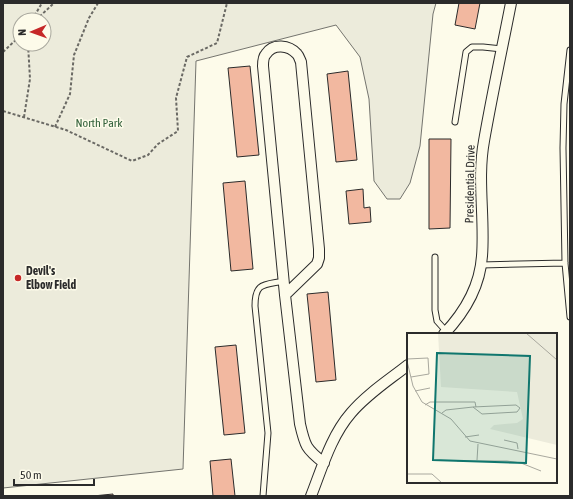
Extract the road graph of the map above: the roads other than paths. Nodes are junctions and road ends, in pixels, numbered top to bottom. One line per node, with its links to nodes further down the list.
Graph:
1 (511, 3): 2 (street, Presidential Drive)
2 (502, 49): 4 (lane); 7 (street, Presidential Drive)
3 (570, 50): 6 (lane)
4 (455, 122)
5 (435, 257): 11 (lane)
6 (565, 263): 7 (lane); 10 (lane)
7 (481, 265): 11 (street, Presidential Drive)
8 (284, 281): 9 (street); 9 (street); 14 (lane)
9 (285, 295): 13 (street)
10 (570, 317)
11 (445, 333)
12 (407, 366): 13 (street)
13 (324, 463): 15 (street)
14 (264, 496)
15 (311, 496)

